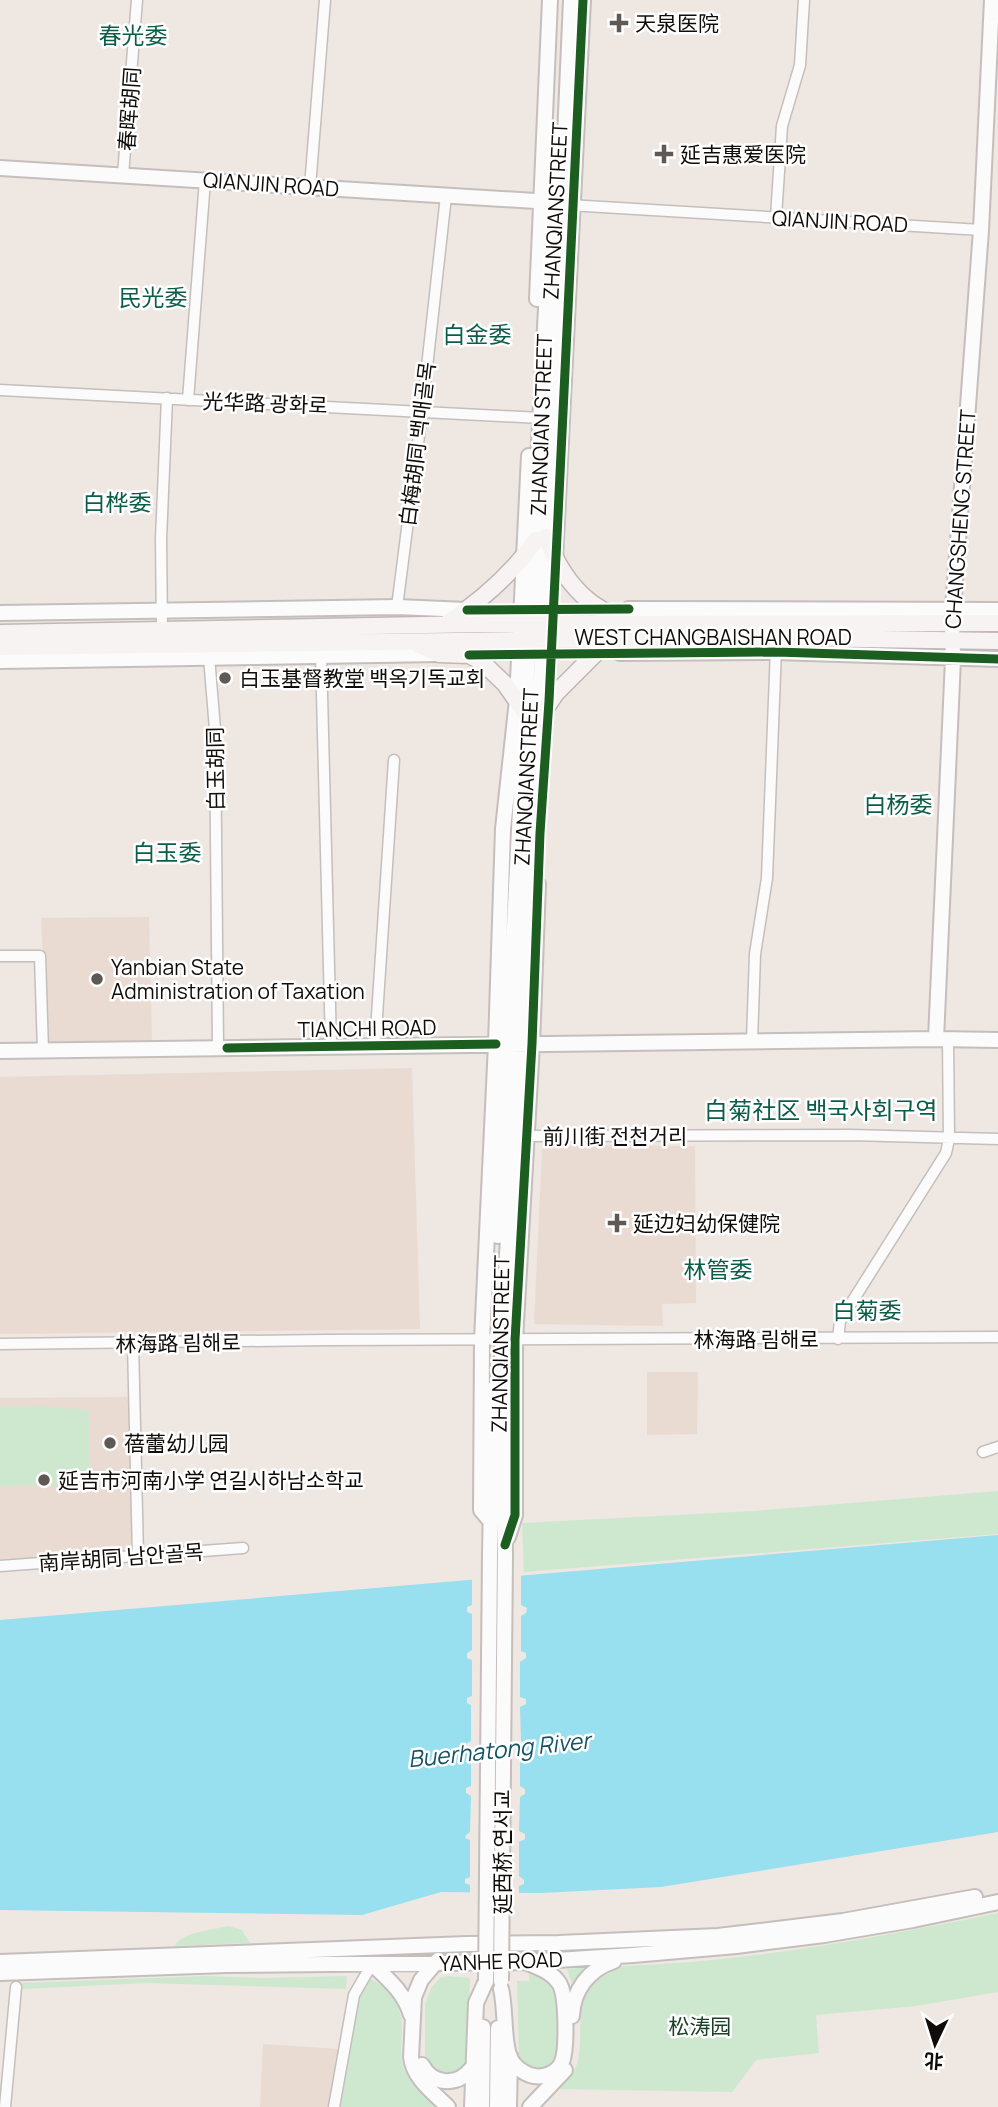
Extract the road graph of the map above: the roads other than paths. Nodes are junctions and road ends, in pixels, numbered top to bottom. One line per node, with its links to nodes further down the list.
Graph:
1 (137, 0): 10 (street, 春晖胡同)
2 (325, 0): 12 (street)
3 (550, 0): 14 (main road, ZHANQIANSTREET)
4 (562, 0): 14 (main road, ZHANQIAN STREET)
5 (571, 0): 14 (main road, ZHANQIAN STREET)
6 (583, 0): 14 (main road, ZHANQIANSTREET)
7 (804, 0): 15 (street)
8 (992, 0): 16 (main road, CHANGSHENG STREET)
9 (0, 168): 10 (main road, QIANJIN ROAD)
10 (123, 175): 11 (main road, QIANJIN ROAD)
11 (205, 180): 12 (main road, QIANJIN ROAD); 19 (street)
12 (310, 187): 13 (main road, QIANJIN ROAD)
13 (446, 196): 14 (main road, QIANJIN ROAD); 20 (street, 白梅胡同 백매골목)
14 (557, 204): 15 (street, QIANJIN ROAD); 21 (main road, ZHANQIAN STREET); 23 (main road, ZHANQIAN STREET); 25 (main road, ZHANQIANSTREET)
15 (776, 217): 16 (street, QIANJIN ROAD)
16 (981, 230): 32 (main road, CHANGSHENG STREET)
17 (0, 390): 18 (street, 光华路 광화로)
18 (167, 398): 19 (street, 光华路 광화로); 29 (street)
19 (188, 400): 20 (street, 光华路 광화로)
20 (422, 412): 21 (street, 光华路 광화로); 26 (street, 白梅胡同 백매골목)
21 (535, 418): 22 (main road, ZHANQIANSTREET); 23 (main road, ZHANQIAN STREET)
22 (526, 512): 23 (main road); 24 (main road, ZHANQIANSTREET)
23 (541, 539): 24 (main road); 25 (main road); 33 (main road, ZHANQIAN STREET)
24 (524, 557): 27 (main road); 33 (main road, ZHANQIANSTREET)
25 (555, 560): 31 (main road); 33 (main road, ZHANQIANSTREET)
26 (397, 607): 27 (main road); 29 (main road)
27 (467, 610): 35 (main road); 36 (main road)
28 (998, 610): 32 (main road, WEST CHANGBAISHAN ROAD)
29 (162, 611): 30 (main road); 37 (street)
30 (0, 613)
31 (625, 615): 32 (main road, WEST CHANGBAISHAN ROAD); 33 (main road, WEST CHANGBAISHAN ROAD)
32 (952, 616): 34 (main road, WEST CHANGBAISHAN ROAD); 40 (main road, CHANGSHENG STREET)
33 (537, 623): 36 (main road, WEST CHANGBAISHAN ROAD); 41 (main road, ZHANQIAN STREET); 41 (main road, ZHANQIANSTREET)
34 (998, 623)
35 (446, 624): 36 (main road, WEST CHANGBAISHAN ROAD); 37 (main road, WEST CHANGBAISHAN ROAD)
36 (479, 624)
37 (162, 630): 38 (main road, WEST CHANGBAISHAN ROAD)
38 (0, 633)
39 (610, 639): 41 (main road, WEST CHANGBAISHAN ROAD); 44 (main road, WEST CHANGBAISHAN ROAD); 54 (main road)
40 (951, 640): 42 (main road, WEST CHANGBAISHAN ROAD); 44 (main road, WEST CHANGBAISHAN ROAD); 50 (main road, CHANGSHENG STREET)
41 (536, 641): 43 (main road, WEST CHANGBAISHAN ROAD); 53 (main road, ZHANQIANSTREET); 54 (main road, ZHANQIANSTREET); 55 (main road, ZHANQIANSTREET)
42 (998, 641)
43 (413, 643): 46 (main road, WEST CHANGBAISHAN ROAD); 47 (main road)
44 (777, 645): 50 (main road, WEST CHANGBAISHAN ROAD); 60 (street)
45 (0, 647): 46 (main road, WEST CHANGBAISHAN ROAD)
46 (141, 652): 49 (main road); 52 (main road)
47 (439, 654): 48 (main road); 53 (main road)
48 (321, 655): 49 (main road); 62 (street)
49 (209, 657): 64 (street, 白玉胡同)
50 (953, 659): 51 (main road, WEST CHANGBAISHAN ROAD); 58 (main road, CHANGSHENG STREET)
51 (998, 659)
52 (0, 661)
53 (517, 700): 55 (main road); 61 (main road, ZHANQIANSTREET)
54 (549, 701): 55 (main road); 61 (main road, ZHANQIANSTREET)
55 (532, 717): 61 (main road, ZHANQIANSTREET)
56 (394, 760): 63 (street)
57 (0, 956): 66 (street)
58 (942, 1039): 59 (main road, TIANCHI ROAD); 60 (main road, TIANCHI ROAD); 68 (street)
59 (998, 1040)
60 (752, 1041): 61 (main road, TIANCHI ROAD)
61 (514, 1044): 63 (main road, TIANCHI ROAD); 67 (main road, ZHANQIANSTREET); 72 (main road, ZHANQIANSTREET)
62 (331, 1046): 63 (main road, TIANCHI ROAD); 64 (main road, TIANCHI ROAD)
63 (375, 1046)
64 (218, 1048): 66 (main road, TIANCHI ROAD)
65 (0, 1051): 66 (main road, TIANCHI ROAD)
66 (43, 1051)
67 (526, 1136): 68 (street, 前川街 전천거리); 72 (main road, ZHANQIANSTREET)
68 (949, 1139): 69 (street, 前川街 전천거리); 71 (street)
69 (998, 1139)
70 (998, 1337): 71 (street, 林海路 림해로)
71 (838, 1339): 72 (street, 林海路 림해로)
72 (498, 1340): 73 (street, 林海路 림해로); 78 (main road, ZHANQIANSTREET); 78 (main road, ZHANQIANSTREET)
73 (134, 1343): 74 (street, 林海路 림해로); 79 (street)
74 (0, 1344)
75 (998, 1447): 76 (street)
76 (984, 1452)
77 (243, 1548): 79 (street, 南岸胡同 남안골목)
78 (500, 1552): 92 (main road, 延西桥 연서교, bridge)
79 (138, 1556): 80 (street, 南岸胡同 남안골목)
80 (0, 1566)
81 (998, 1893): 83 (main road, YANHE ROAD)
82 (998, 1902): 85 (main road, YANHE ROAD)
83 (559, 1943): 84 (main road, YANHE ROAD); 86 (main road)
84 (454, 1945): 87 (main road, YANHE ROAD); 90 (main road)
85 (633, 1955): 86 (main road, YANHE ROAD); 106 (main road)
86 (554, 1959): 88 (main road, YANHE ROAD); 93 (main road)
87 (0, 1962)
88 (527, 1962): 90 (main road, YANHE ROAD); 93 (main road)
89 (372, 1964): 90 (main road, YANHE ROAD); 91 (main road, YANHE ROAD); 96 (main road); 100 (street)
90 (440, 1964): 96 (main road); 98 (main road)
91 (0, 1973)
92 (496, 1984): 95 (main road); 97 (main road); 104 (main road)
93 (560, 1984): 97 (main road)
94 (16, 1987): 99 (street)
95 (480, 1995): 98 (main road); 103 (main road)
96 (412, 2016): 101 (main road)
97 (510, 2056): 105 (main road)
98 (472, 2068): 102 (main road)
99 (5, 2107)
100 (334, 2107)
101 (449, 2107)
102 (472, 2107)
103 (482, 2107)
104 (497, 2107)
105 (509, 2107)
106 (530, 2107)

